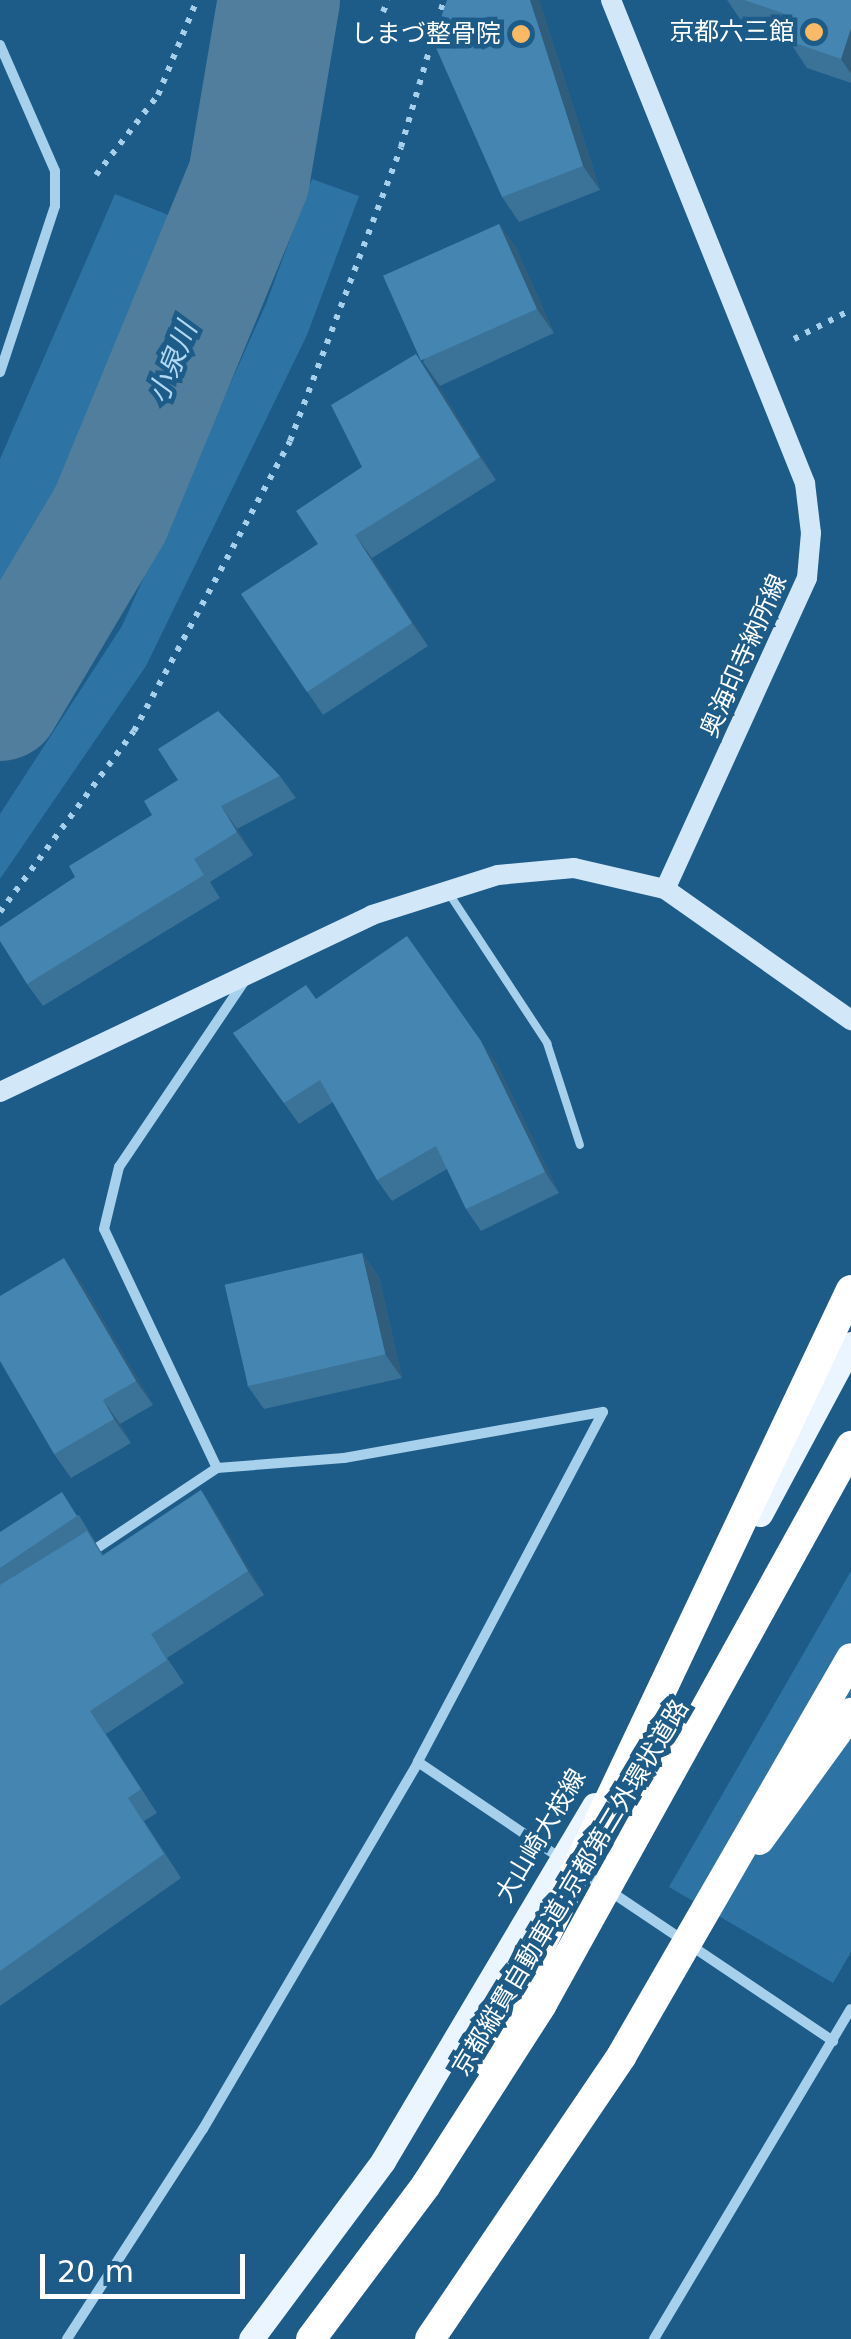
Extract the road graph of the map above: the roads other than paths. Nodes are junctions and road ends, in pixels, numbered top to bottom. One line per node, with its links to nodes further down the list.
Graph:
1 (611, 0): 5 (main road, 奥海印寺納所線)
2 (0, 45): 3 (street)
3 (0, 372)
4 (446, 889): 5 (main road); 6 (main road); 9 (lane)
5 (665, 889): 7 (main road)
6 (250, 972): 8 (main road); 13 (street)
7 (851, 1020)
8 (0, 1092)
9 (580, 1145)
10 (851, 1290): 22 (highway, bridge)
11 (851, 1344): 18 (main road, 大山崎大枝線)
12 (851, 1446): 22 (highway, 京都縦貫自動車道;京都第二外環状道路, bridge)
13 (216, 1468): 14 (street); 17 (street)
14 (77, 1561)
15 (851, 1658): 19 (highway, bridge)
16 (851, 1713): 19 (highway)
17 (418, 1762): 18 (street); 23 (street)
18 (562, 1859): 21 (street); 24 (main road, 大山崎大枝線)
19 (731, 1878): 26 (highway, bridge)
20 (851, 2009): 21 (street)
21 (832, 2040): 27 (street)
22 (426, 2185): 25 (highway, 京都縦貫自動車道;京都第二外環状道路, bridge)
23 (66, 2339)
24 (251, 2339)
25 (311, 2339)
26 (430, 2339)
27 (654, 2339)

